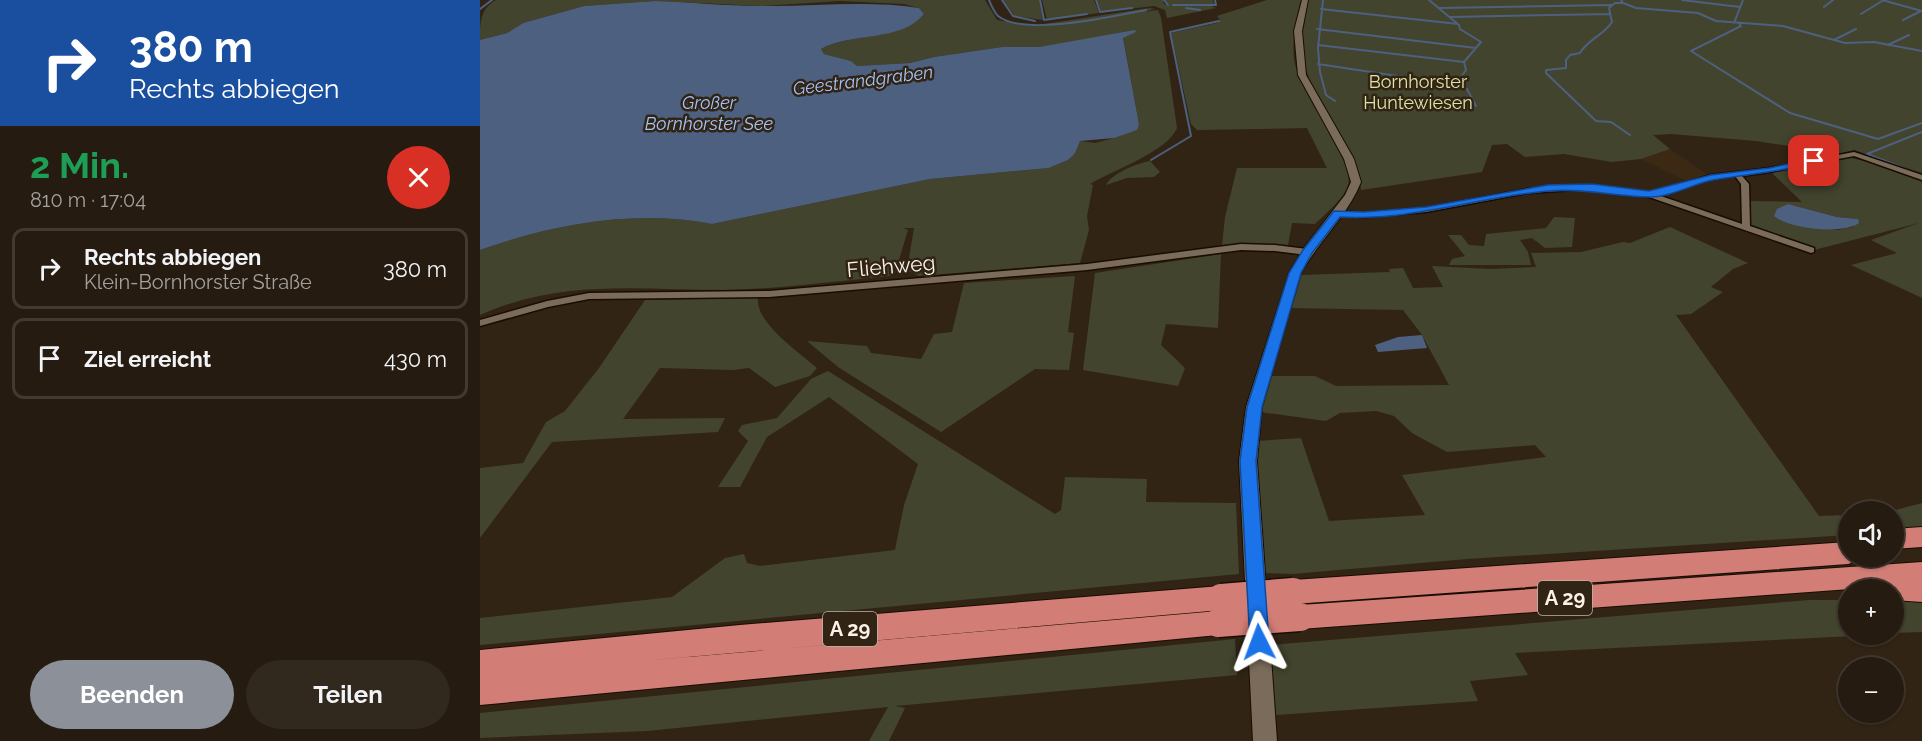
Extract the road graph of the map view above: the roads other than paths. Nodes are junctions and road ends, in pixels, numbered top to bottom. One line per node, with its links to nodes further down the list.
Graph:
1 (1305, 0): 5 (main road)
2 (1737, 174): 3 (street); 4 (street); 6 (street)
3 (1922, 178)
4 (1650, 195): 5 (street); 6 (street)
5 (1338, 213): 8 (main road)
6 (1746, 228): 7 (street)
7 (1811, 250)
8 (1307, 252): 9 (street, Fliehweg); 22 (main road)
9 (480, 323)
10 (1922, 537): 11 (highway)
11 (1904, 538)
12 (1922, 549): 13 (highway)
13 (1904, 550)
14 (1838, 554): 18 (highway, A 29)
15 (1922, 573): 16 (highway, A 29)
16 (1799, 580): 17 (highway); 18 (highway, A 29)
17 (1922, 590)
18 (1296, 604): 19 (highway, A 29, bridge)
19 (1220, 610): 20 (highway, A 29); 21 (highway, A 29)
20 (480, 664)
21 (480, 691)
22 (1265, 741)

